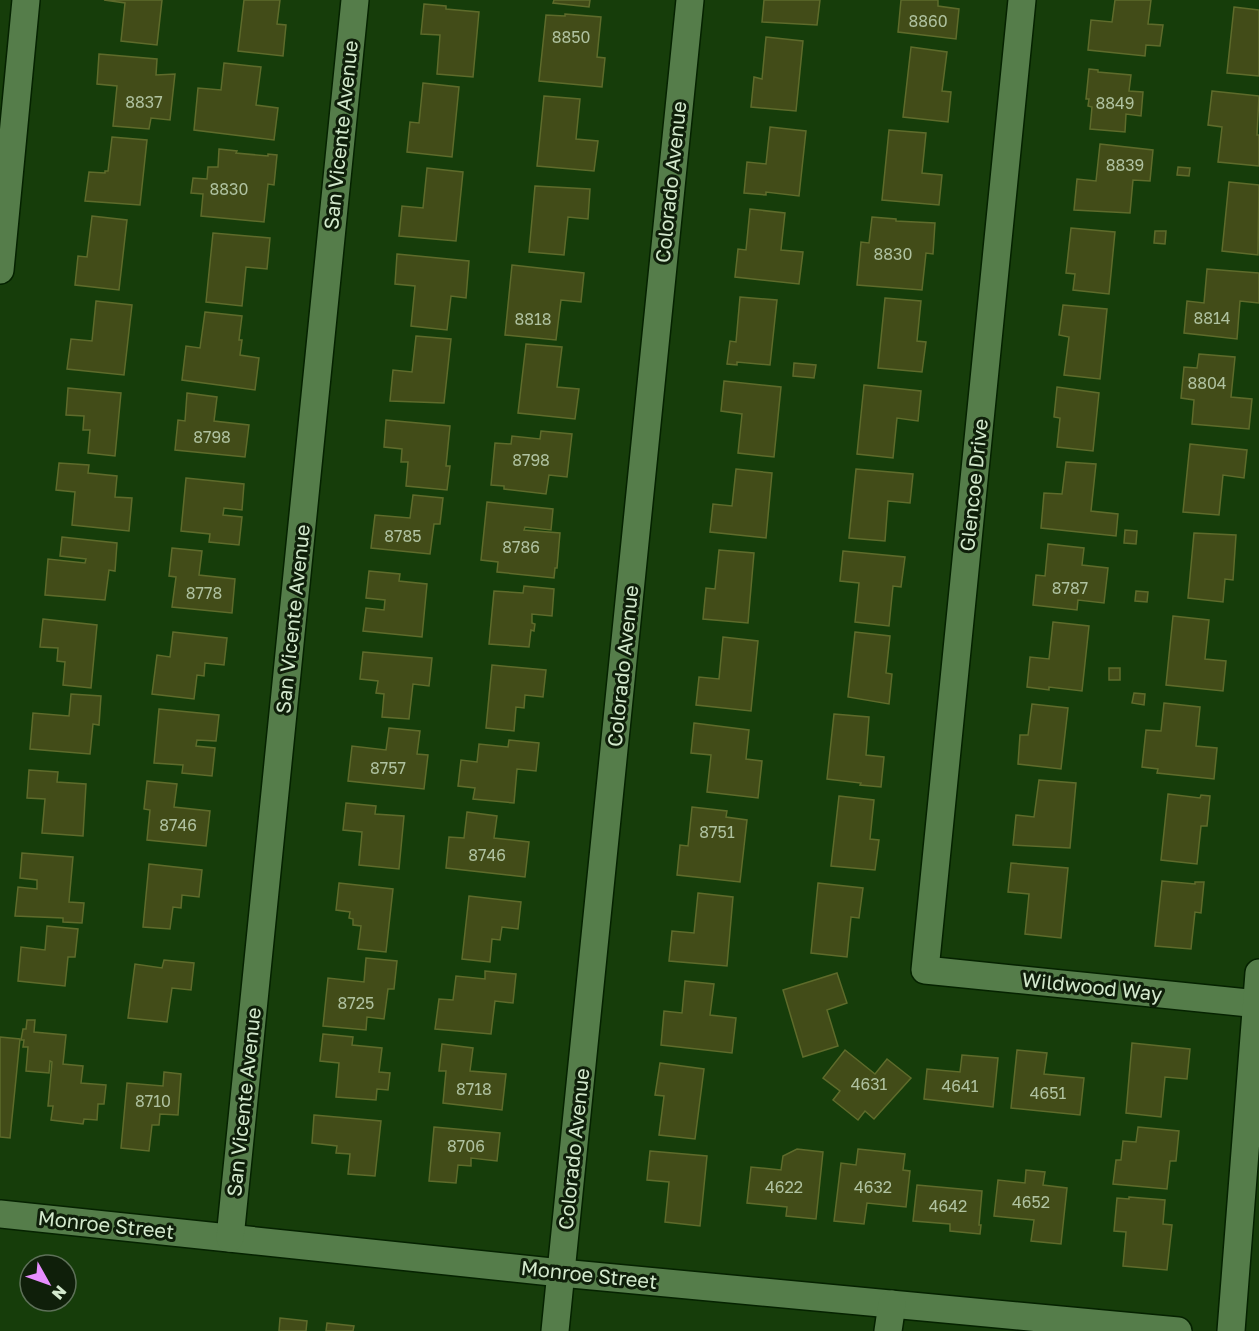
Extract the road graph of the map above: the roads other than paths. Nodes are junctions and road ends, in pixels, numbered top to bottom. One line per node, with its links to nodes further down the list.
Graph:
1 (26, 0): 5 (street)
2 (355, 0): 10 (street, San Vicente Avenue)
3 (690, 0): 11 (street, Colorado Avenue)
4 (1022, 0): 6 (street, Glencoe Drive)
5 (0, 270)
6 (925, 970): 8 (street, Wildwood Way)
7 (1259, 973): 8 (street)
8 (1258, 1004): 16 (street)
9 (0, 1214): 10 (street, Monroe Street)
10 (230, 1238): 11 (street, Monroe Street)
11 (561, 1273): 12 (street, Monroe Street); 13 (street, Colorado Avenue)
12 (892, 1304): 14 (street); 15 (street, Monroe Street)
13 (555, 1331)
14 (888, 1331)
15 (1178, 1331)
16 (1231, 1331)

